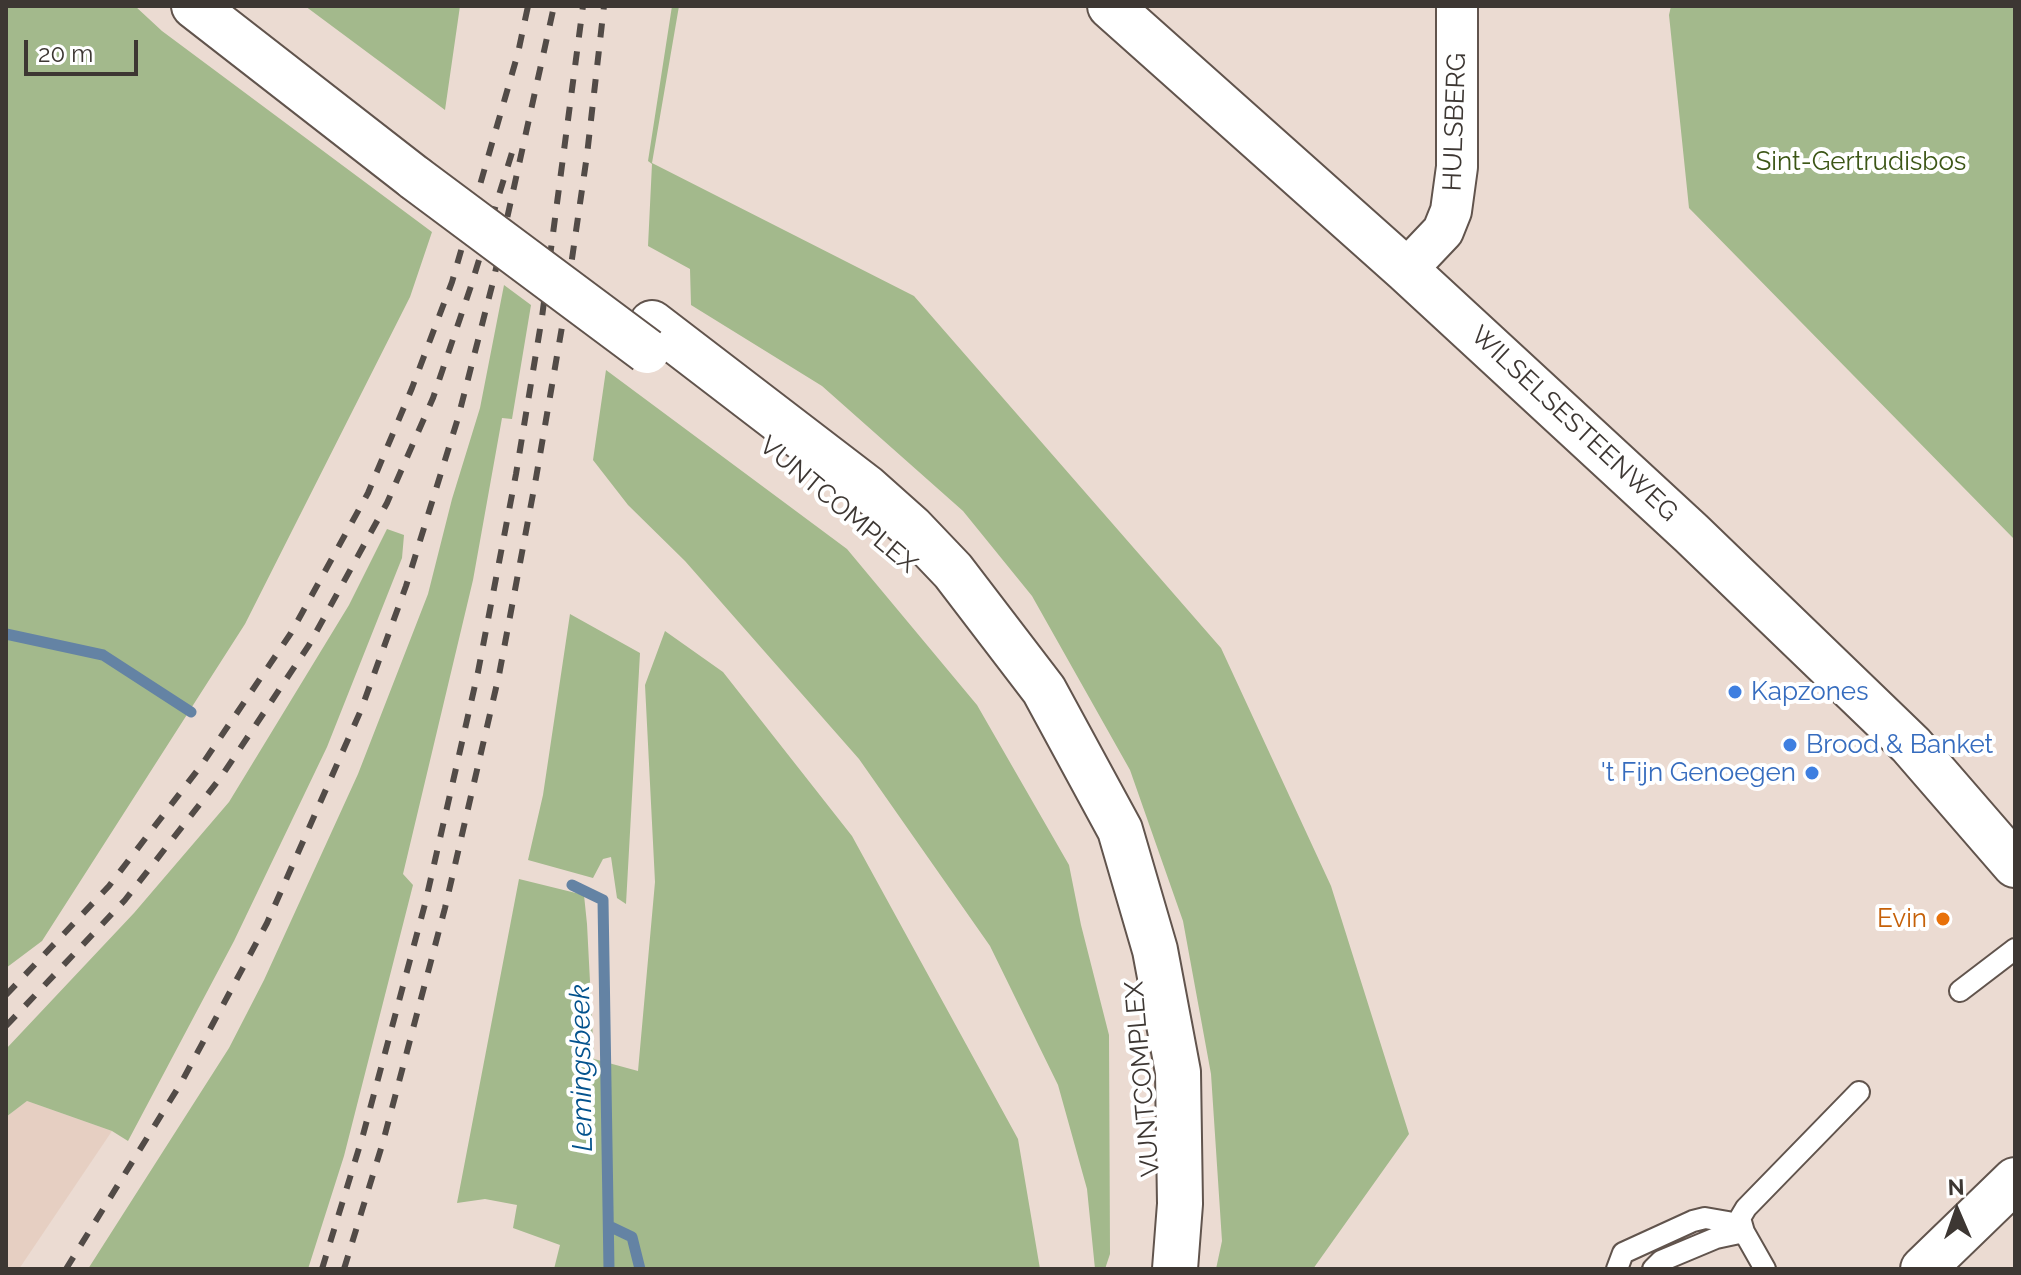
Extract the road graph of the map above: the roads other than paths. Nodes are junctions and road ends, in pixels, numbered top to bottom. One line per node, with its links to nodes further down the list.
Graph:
1 (194, 6): 5 (street, VUNTCOMPLEX)
2 (230, 6): 5 (street, VUNTCOMPLEX)
3 (1110, 6): 6 (street, WILSELSESTEENWEG)
4 (1457, 6): 6 (street, HULSBERG)
5 (418, 169): 7 (street, VUNTCOMPLEX, bridge)
6 (1406, 270): 8 (street, WILSELSESTEENWEG)
7 (650, 337): 14 (street, VUNTCOMPLEX); 15 (street, VUNTCOMPLEX)
8 (2015, 865)
9 (2015, 949): 10 (lane)
10 (1960, 991)
11 (1859, 1092): 13 (lane)
12 (2015, 1180): 19 (street)
13 (1744, 1232): 16 (lane); 17 (lane); 18 (lane)
14 (1147, 1269)
15 (1175, 1269)
16 (1617, 1269)
17 (1653, 1269)
18 (1765, 1269)
19 (1923, 1269)

